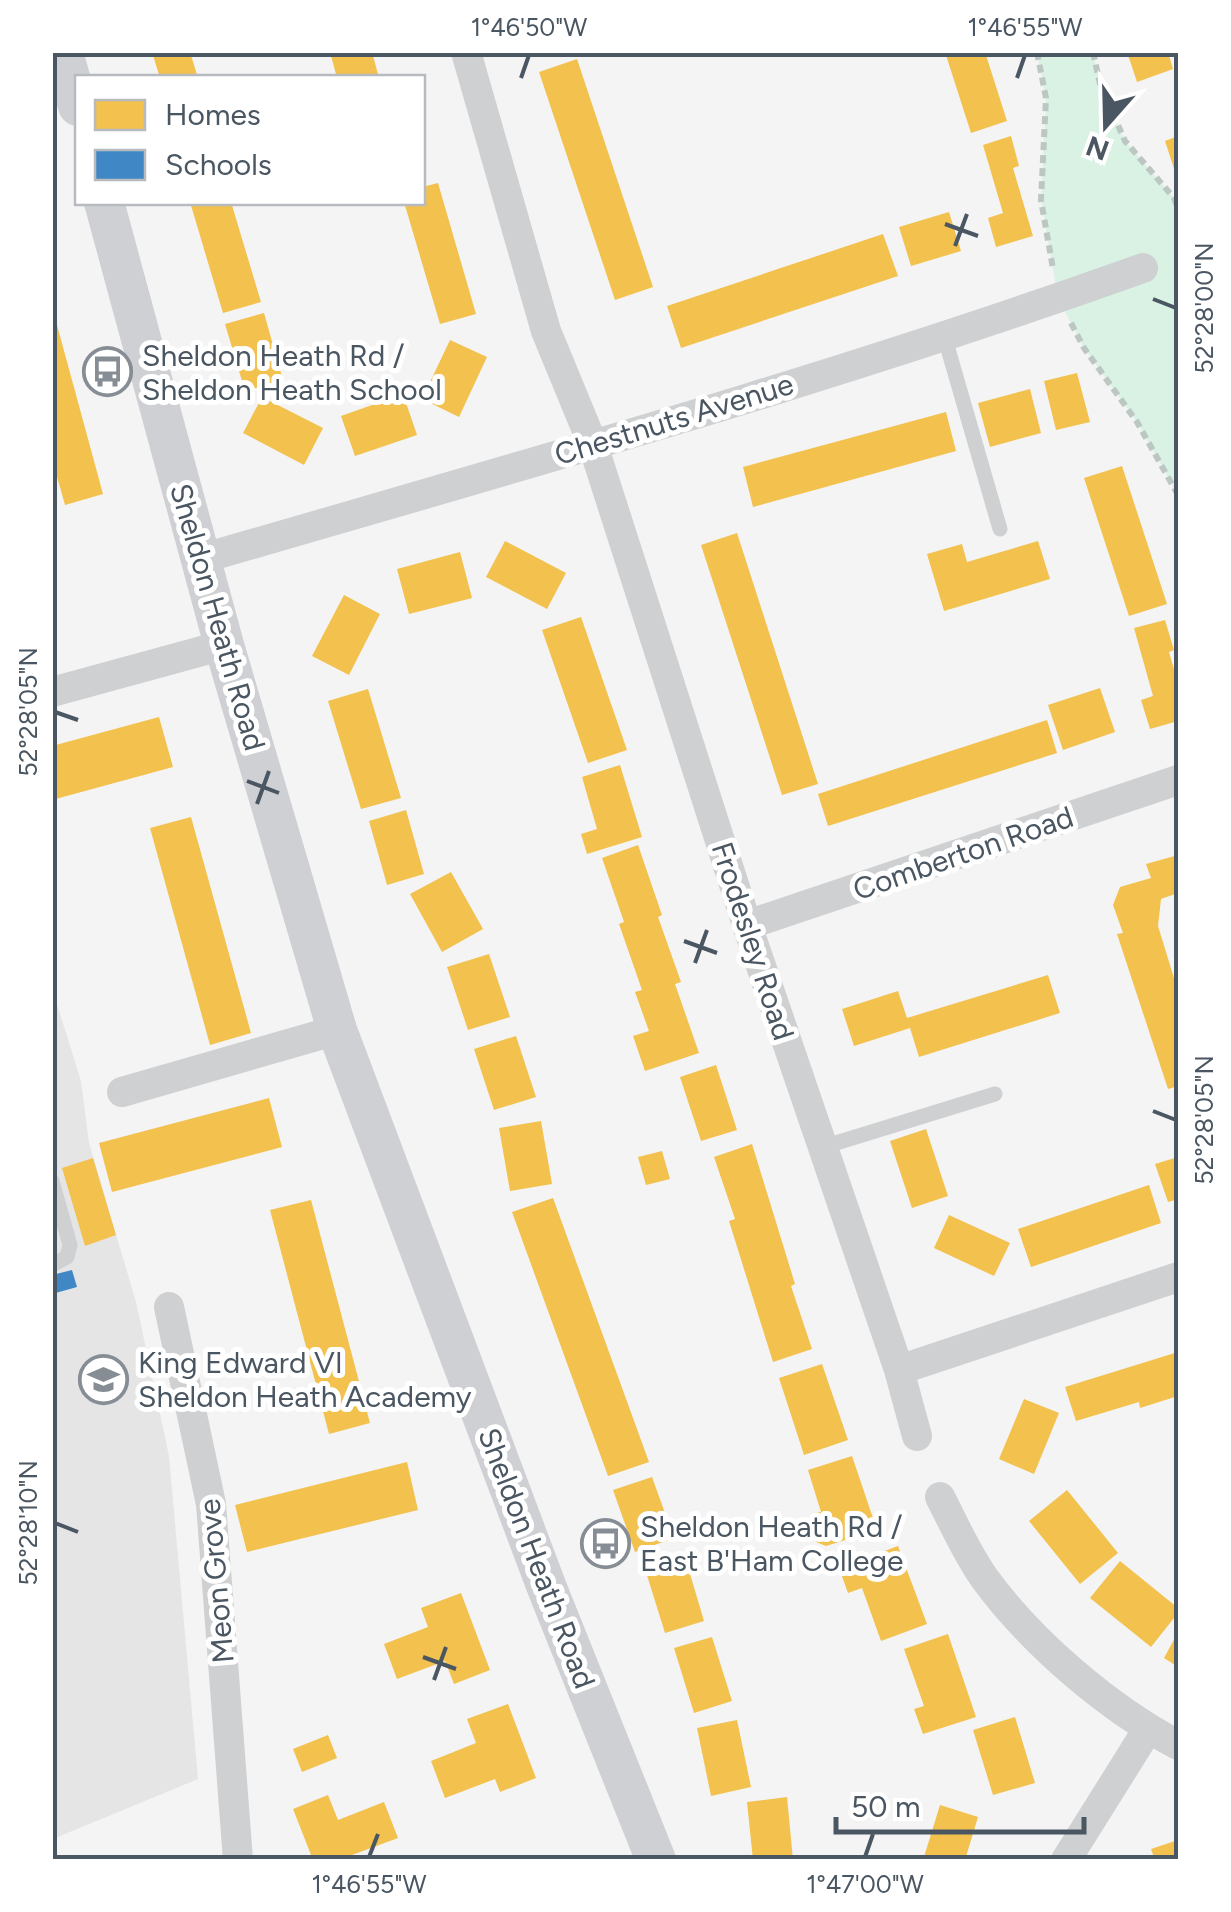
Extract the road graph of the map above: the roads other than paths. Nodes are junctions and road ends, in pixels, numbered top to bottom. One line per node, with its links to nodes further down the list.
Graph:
1 (63, 52): 3 (street)
2 (466, 52): 7 (street, Frodesley Road)
3 (75, 95)
4 (105, 205): 9 (street, Sheldon Heath Road)
5 (1143, 268): 6 (street, Chestnuts Avenue)
6 (944, 335): 7 (street, Chestnuts Avenue); 8 (lane)
7 (592, 445): 9 (street, Chestnuts Avenue); 13 (street, Frodesley Road)
8 (1000, 529)
9 (201, 559): 10 (street, Sheldon Heath Road)
10 (224, 646): 11 (street); 14 (street, Sheldon Heath Road)
11 (52, 692)
12 (1178, 780): 13 (street, Comberton Road)
13 (747, 925): 17 (street, Frodesley Road)
14 (338, 1030): 15 (street); 28 (street, Sheldon Heath Road)
15 (122, 1092)
16 (996, 1094): 17 (lane)
17 (823, 1147): 22 (street, Frodesley Road)
18 (52, 1181): 19 (lane)
19 (52, 1265)
20 (1178, 1277): 22 (street)
21 (169, 1307): 27 (street, Meon Grove)
22 (899, 1370): 23 (street, Frodesley Road)
23 (916, 1436)
24 (940, 1497): 25 (street)
25 (1148, 1729): 26 (street); 29 (street)
26 (1178, 1745)
27 (238, 1860)
28 (656, 1860)
29 (1066, 1860)

